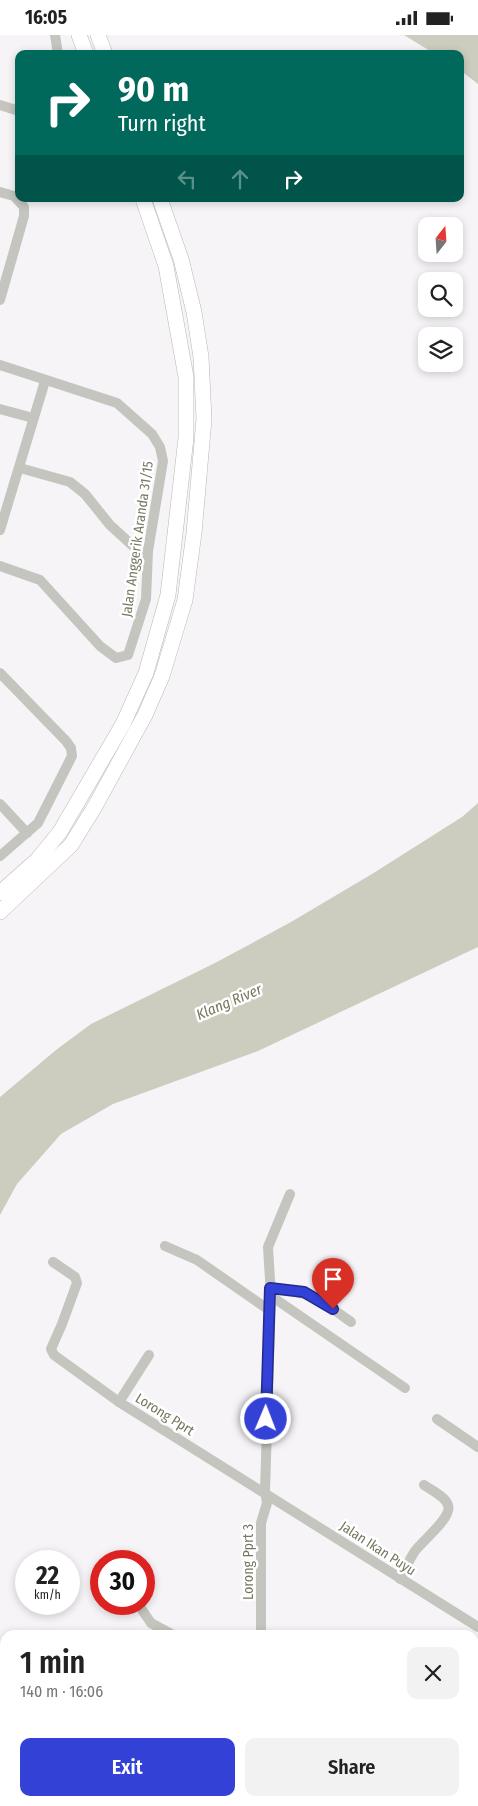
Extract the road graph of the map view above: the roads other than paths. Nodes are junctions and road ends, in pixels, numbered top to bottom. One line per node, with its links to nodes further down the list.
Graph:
1 (55, 35): 4 (street)
2 (79, 35): 5 (main road)
3 (98, 35): 6 (main road)
4 (57, 50)
5 (85, 50)
6 (104, 50)
7 (0, 105): 8 (street)
8 (15, 110)
9 (0, 192): 10 (street)
10 (15, 197)
11 (19, 202): 14 (street)
12 (144, 202): 24 (main road)
13 (161, 202): 25 (main road)
14 (0, 300)
15 (0, 365): 16 (street, Jalan Anggerik Aranda 31/15)
16 (45, 381): 18 (street); 22 (street, Jalan Anggerik Aranda 31/15)
17 (0, 409): 18 (street)
18 (33, 418): 19 (street)
19 (20, 468): 20 (street); 22 (street)
20 (3, 510): 21 (street)
21 (0, 530)
22 (148, 551): 23 (street, Jalan Anggerik Aranda 31/15)
23 (0, 566)
24 (162, 621): 25 (main road); 30 (main road)
25 (178, 627): 31 (main road)
26 (0, 673): 28 (street)
27 (0, 804): 28 (street)
28 (27, 833): 29 (street)
29 (0, 856)
30 (0, 893)
31 (0, 912)
32 (290, 1194): 35 (street, Lorong Pprt 3)
33 (165, 1246): 36 (street)
34 (53, 1262): 40 (street, Lorong Pprt)
35 (270, 1292): 36 (street, Lorong Pprt 3); 37 (street); 39 (street)
36 (269, 1310): 44 (street, Lorong Pprt 3)
37 (351, 1322)
38 (149, 1355): 40 (street)
39 (405, 1388)
40 (119, 1402): 44 (street, Lorong Pprt)
41 (437, 1419): 42 (street)
42 (478, 1447)
43 (424, 1485): 45 (street)
44 (264, 1491): 45 (street, Jalan Ikan Puyu); 49 (street, Lorong Pprt 3)
45 (400, 1579): 47 (street, Jalan Ikan Puyu)
46 (146, 1615): 48 (street)
47 (478, 1627)
48 (164, 1630)
49 (261, 1630)

